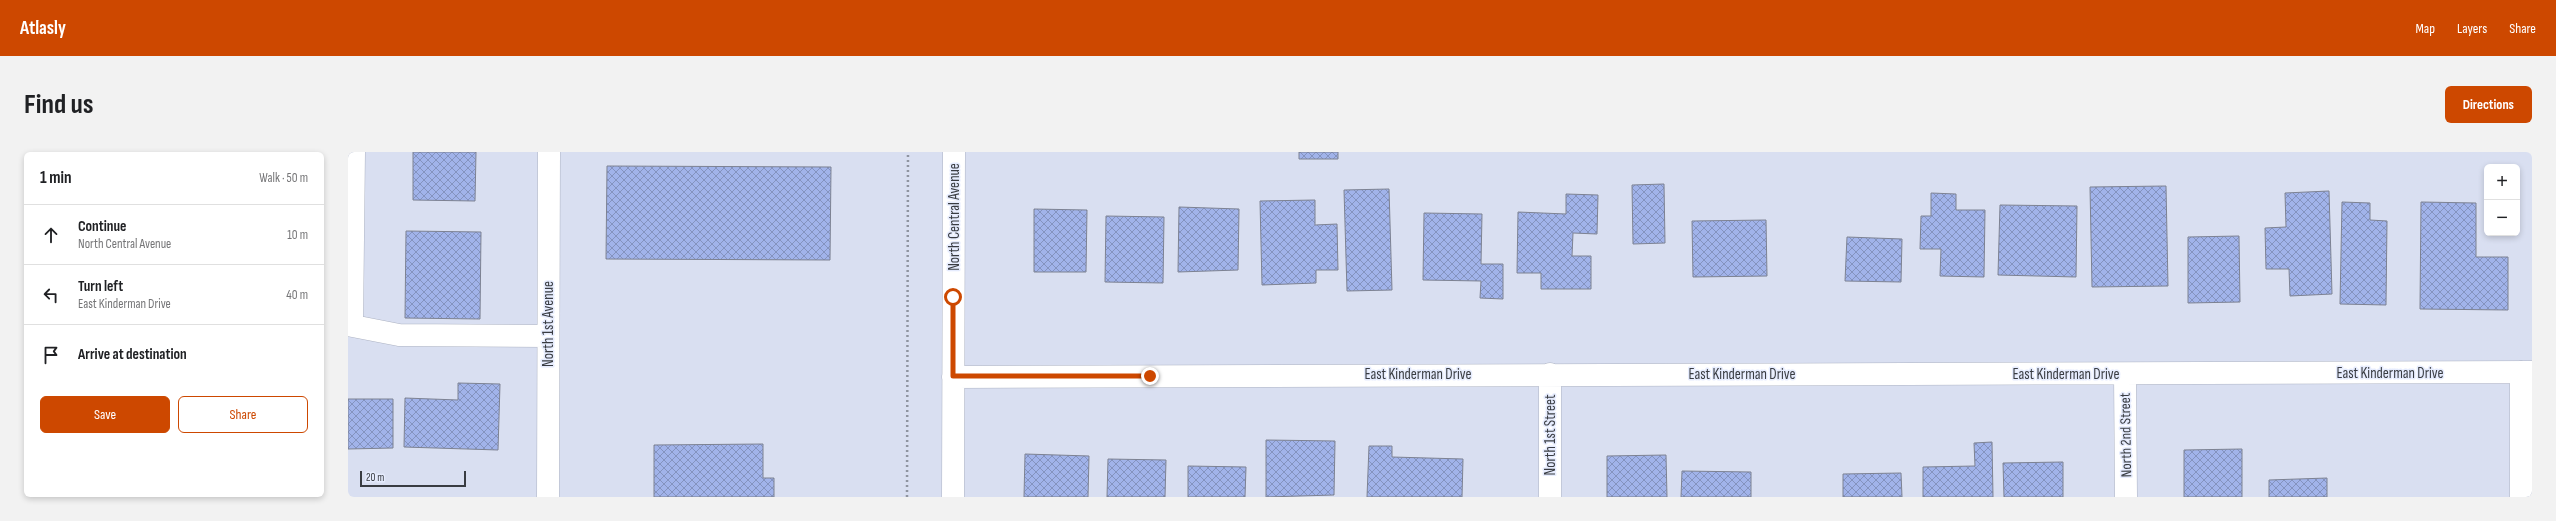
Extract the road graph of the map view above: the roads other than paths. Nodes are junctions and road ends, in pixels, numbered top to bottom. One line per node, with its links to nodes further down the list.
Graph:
1 (354, 152): 4 (street)
2 (548, 152): 5 (street, North 1st Avenue)
3 (954, 152): 9 (street, North Central Avenue)
4 (350, 325): 5 (street)
5 (547, 336): 10 (street, North 1st Avenue)
6 (2527, 372): 8 (street, East Kinderman Drive); 14 (street)
7 (1550, 374): 8 (street, East Kinderman Drive); 9 (street, East Kinderman Drive); 12 (street, North 1st Street)
8 (2125, 374): 13 (street, North 2nd Street)
9 (953, 376): 11 (street, North Central Avenue)
10 (548, 497)
11 (953, 497)
12 (1550, 497)
13 (2126, 497)
14 (2521, 497)

